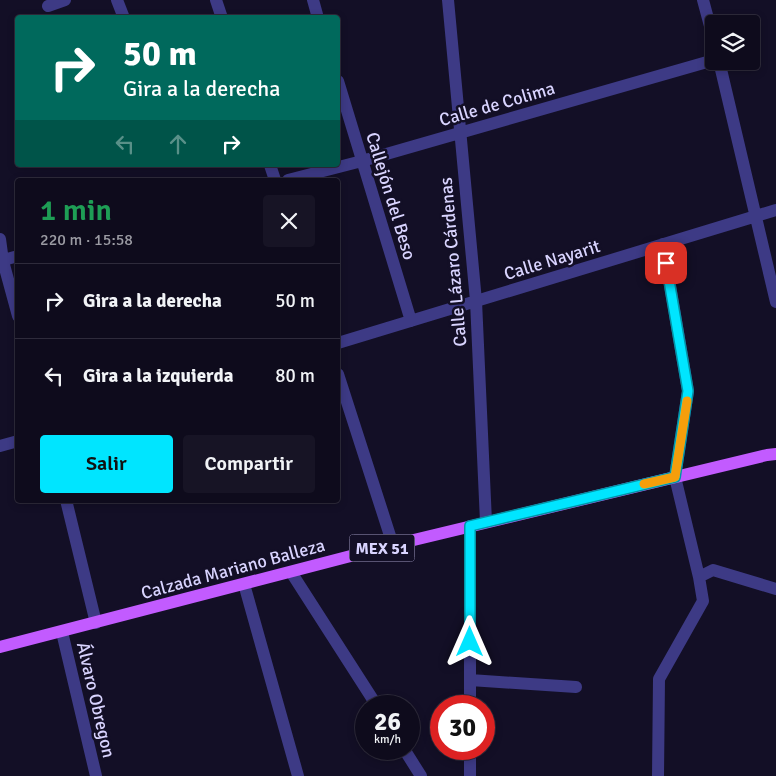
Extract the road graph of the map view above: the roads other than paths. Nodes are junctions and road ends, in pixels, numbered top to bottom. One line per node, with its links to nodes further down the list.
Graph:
1 (65, 0): 7 (street)
2 (117, 0): 8 (street)
3 (216, 0): 9 (street)
4 (313, 0): 10 (street)
5 (448, 0): 15 (street, Calle Lázaro Cárdenas)
6 (703, 0): 11 (street)
7 (48, 6)
8 (123, 15)
9 (221, 15)
10 (317, 15)
11 (707, 15)
12 (705, 63): 15 (street, Calle de Colima)
13 (721, 70): 21 (street)
14 (340, 88): 16 (street, Callejón del Beso)
15 (460, 132): 16 (street, Calle de Colima); 26 (street, Calle Lázaro Cárdenas)
16 (362, 161): 18 (street, Calle de Colima); 29 (street, Callejón del Beso)
17 (339, 167): 19 (street, Calle de Colima)
18 (340, 167)
19 (296, 178)
20 (776, 210): 21 (street, Calle Nayarit)
21 (755, 216): 23 (street, Calle Nayarit); 27 (street)
22 (0, 238): 25 (street)
23 (663, 244): 26 (street, Calle Nayarit); 35 (street)
24 (15, 257): 25 (street)
25 (1, 261): 28 (street)
26 (476, 301): 29 (street, Calle Nayarit); 37 (street, Calle Lázaro Cárdenas)
27 (776, 302)
28 (15, 306)
29 (411, 321): 30 (street, Calle Nayarit)
30 (340, 342)
31 (340, 380): 39 (street)
32 (15, 442): 33 (street)
33 (0, 446)
34 (773, 453): 35 (main road, Calzada Mariano Balleza / MEX 51)
35 (675, 477): 37 (main road, Calzada Mariano Balleza / MEX 51); 41 (street)
36 (67, 503): 44 (street)
37 (486, 522): 38 (main road, Calzada Mariano Balleza / MEX 51)
38 (470, 526): 39 (main road, Calzada Mariano Balleza / MEX 51); 47 (street)
39 (393, 545): 40 (main road, Calzada Mariano Balleza / MEX 51)
40 (292, 572): 42 (main road, Calzada Mariano Balleza / MEX 51); 49 (street)
41 (699, 577): 43 (street); 57 (street)
42 (244, 584): 44 (main road, Calzada Mariano Balleza / MEX 51); 54 (street)
43 (776, 589)
44 (96, 623): 45 (main road, Calzada Mariano Balleza / MEX 51)
45 (62, 632): 46 (main road, Calzada Mariano Balleza / MEX 51); 53 (street, Álvaro Obregon)
46 (0, 647)
47 (470, 680): 48 (street); 50 (street)
48 (576, 687)
49 (370, 695)
50 (470, 695)
51 (411, 760): 55 (street)
52 (470, 760): 56 (street)
53 (96, 776)
54 (298, 776)
55 (422, 776)
56 (470, 776)
57 (658, 776)

